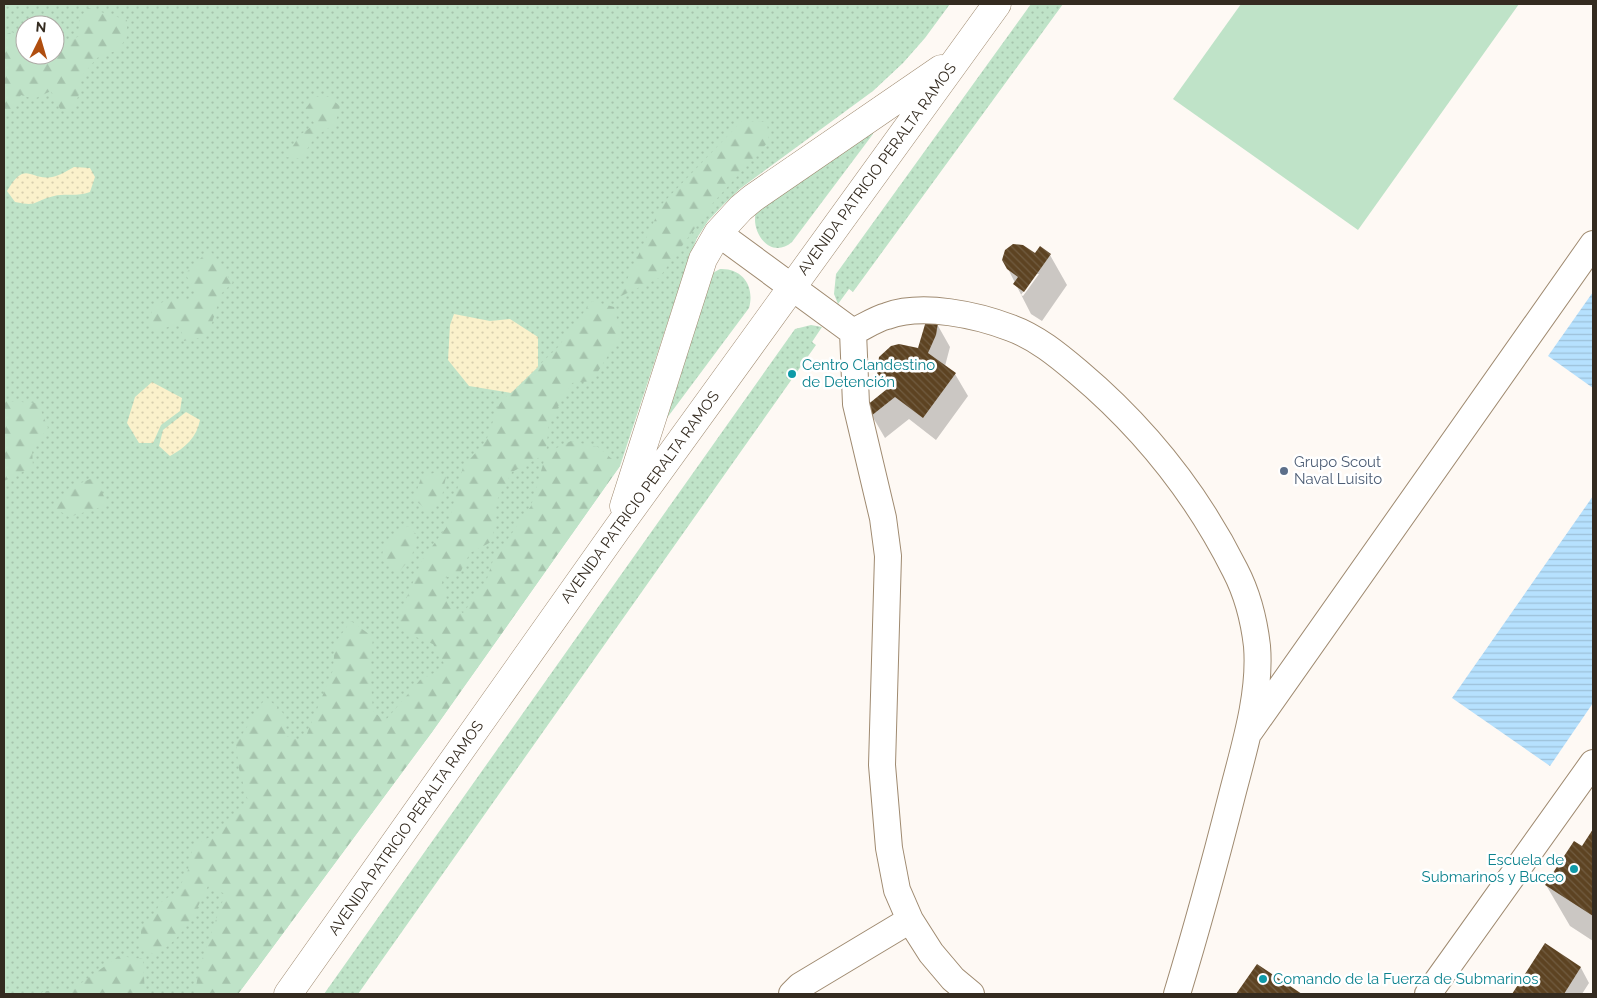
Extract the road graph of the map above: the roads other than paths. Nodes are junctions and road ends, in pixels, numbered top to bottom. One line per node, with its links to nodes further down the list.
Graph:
1 (997, 4): 2 (main road, AVENIDA PATRICIO PERALTA RAMOS)
2 (957, 59): 3 (main road); 5 (main road, AVENIDA PATRICIO PERALTA RAMOS)
3 (718, 233): 5 (street); 7 (main road)
4 (1593, 244): 8 (street)
5 (792, 287): 6 (street); 7 (main road, AVENIDA PATRICIO PERALTA RAMOS)
6 (853, 332): 8 (street); 10 (street)
7 (617, 529): 11 (main road, AVENIDA PATRICIO PERALTA RAMOS)
8 (1247, 736): 14 (street)
9 (1593, 762): 15 (street)
10 (910, 920): 12 (street); 13 (street)
11 (288, 994)
12 (792, 994)
13 (971, 994)
14 (1177, 994)
15 (1428, 994)

